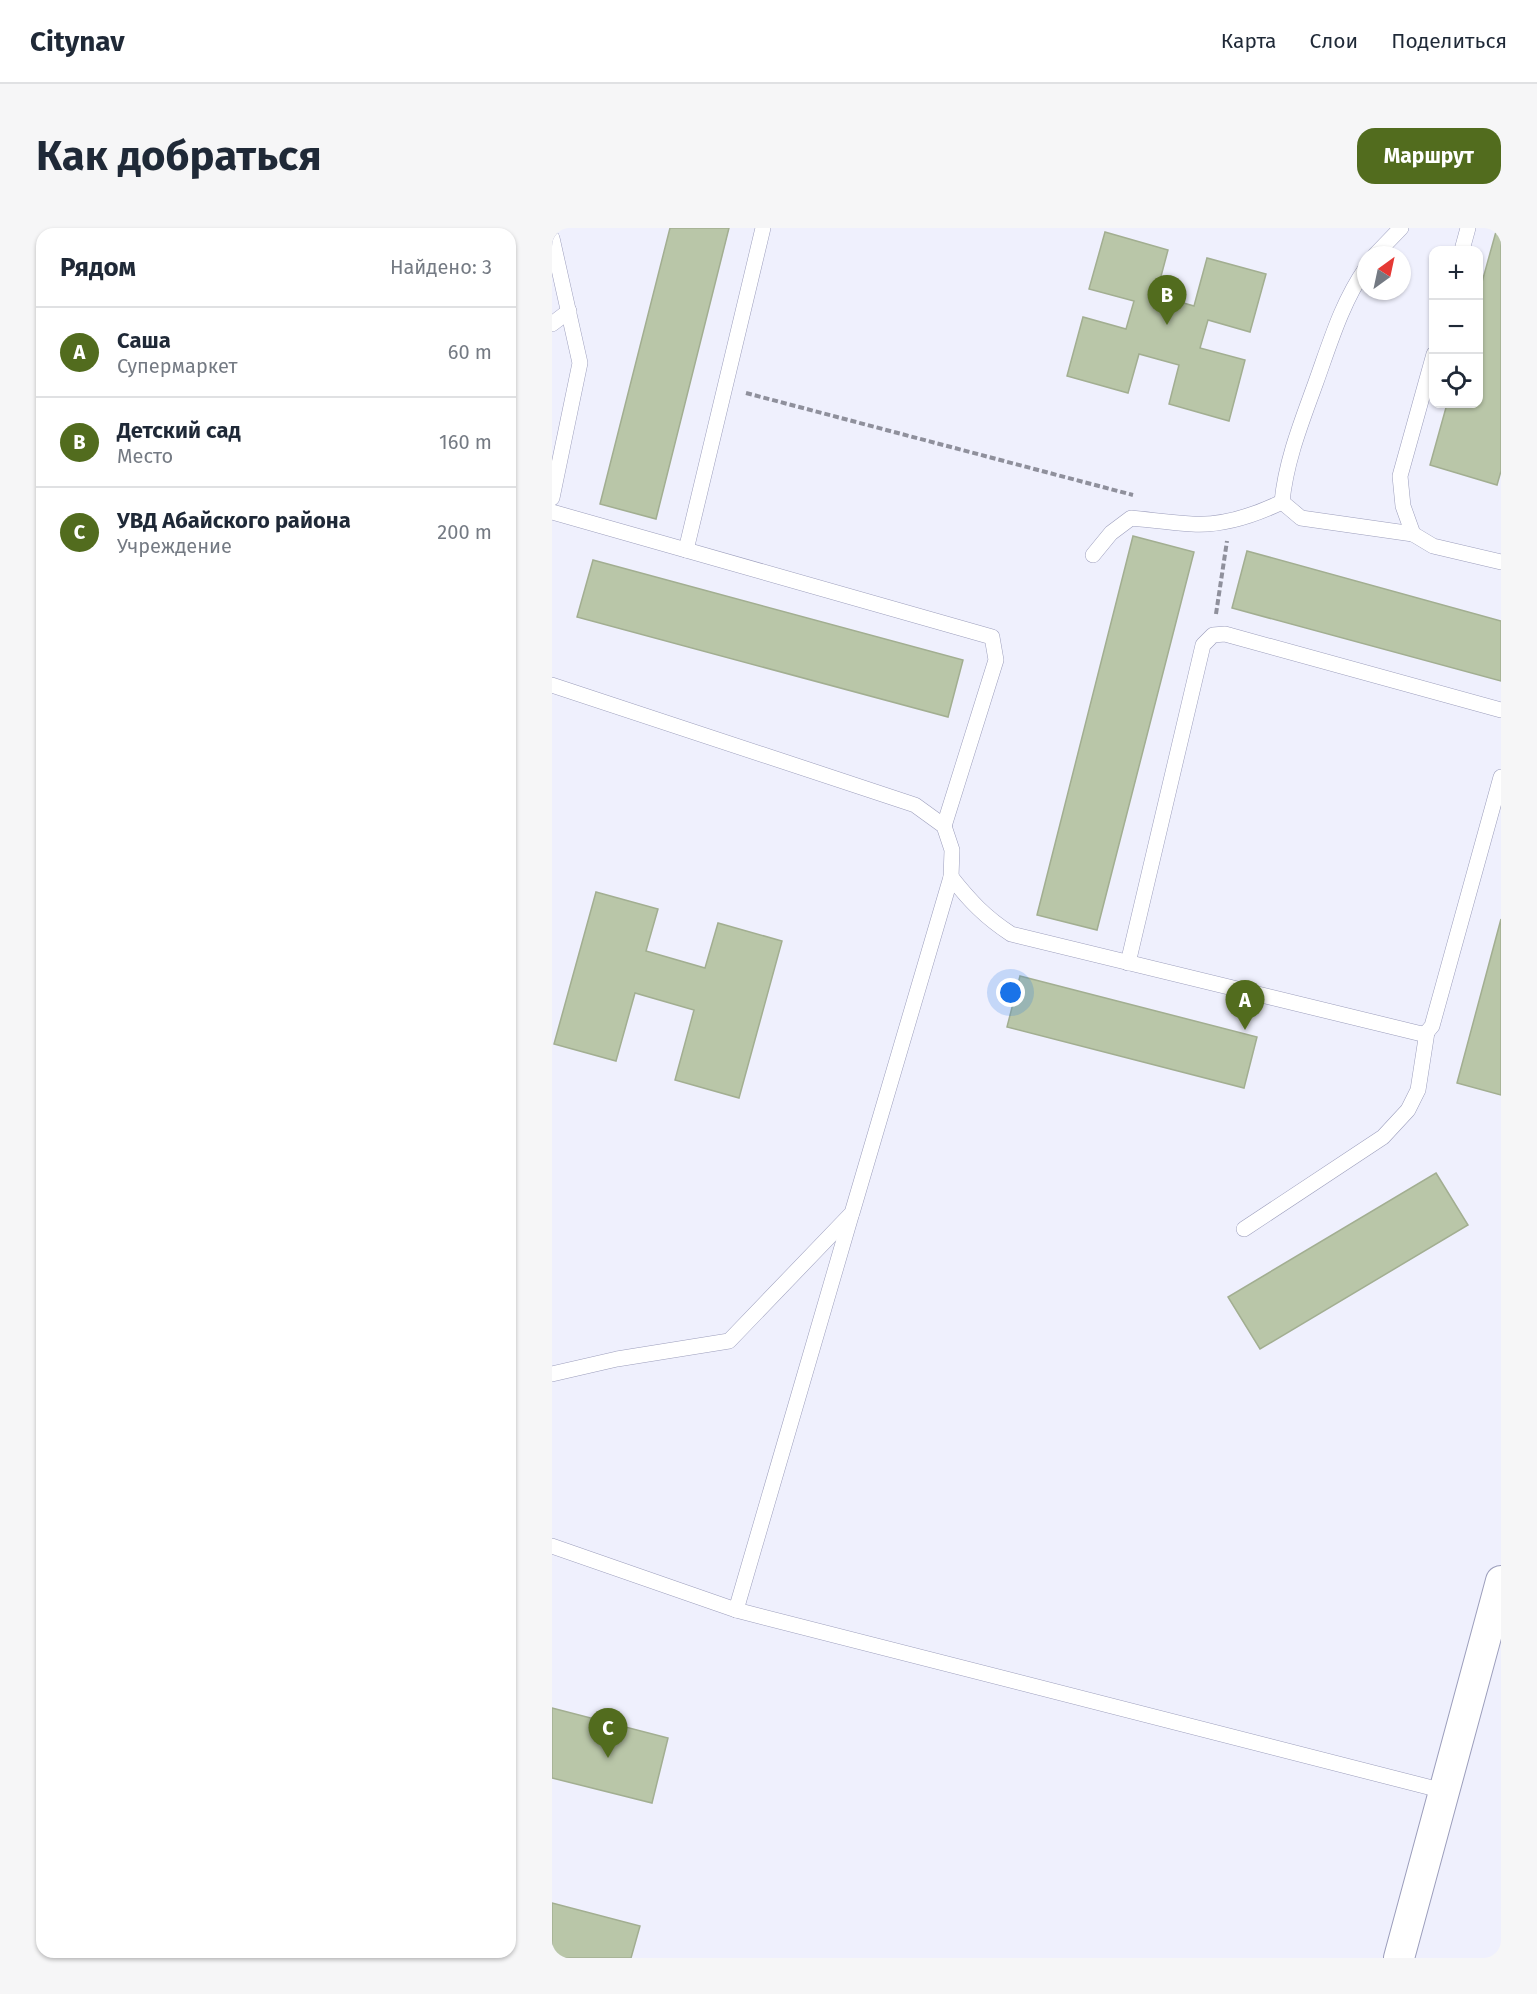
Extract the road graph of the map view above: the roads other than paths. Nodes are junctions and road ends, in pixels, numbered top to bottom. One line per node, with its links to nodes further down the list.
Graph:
1 (763, 228): 15 (lane)
2 (1401, 228): 5 (lane)
3 (1468, 228): 6 (lane)
4 (552, 238): 8 (lane)
5 (1384, 246)
6 (1463, 246)
7 (1357, 281): 12 (lane)
8 (569, 311): 9 (lane); 11 (lane)
9 (552, 324)
10 (1429, 372): 14 (lane)
11 (552, 498)
12 (1282, 502): 14 (lane); 16 (lane)
13 (552, 512): 15 (lane)
14 (1413, 534): 17 (lane)
15 (686, 550): 21 (lane)
16 (1093, 555)
17 (1501, 562)
18 (552, 685): 21 (lane)
19 (1501, 710): 23 (lane)
20 (1501, 777): 24 (lane)
21 (944, 826): 22 (lane)
22 (951, 877): 23 (lane); 25 (lane)
23 (1128, 963): 24 (lane)
24 (1427, 1032): 26 (lane)
25 (852, 1213): 27 (lane); 30 (lane)
26 (1244, 1229)
27 (552, 1374)
28 (552, 1546): 30 (lane)
29 (1501, 1581): 31 (street)
30 (736, 1610): 31 (lane)
31 (1444, 1791): 32 (street)
32 (1399, 1958)

